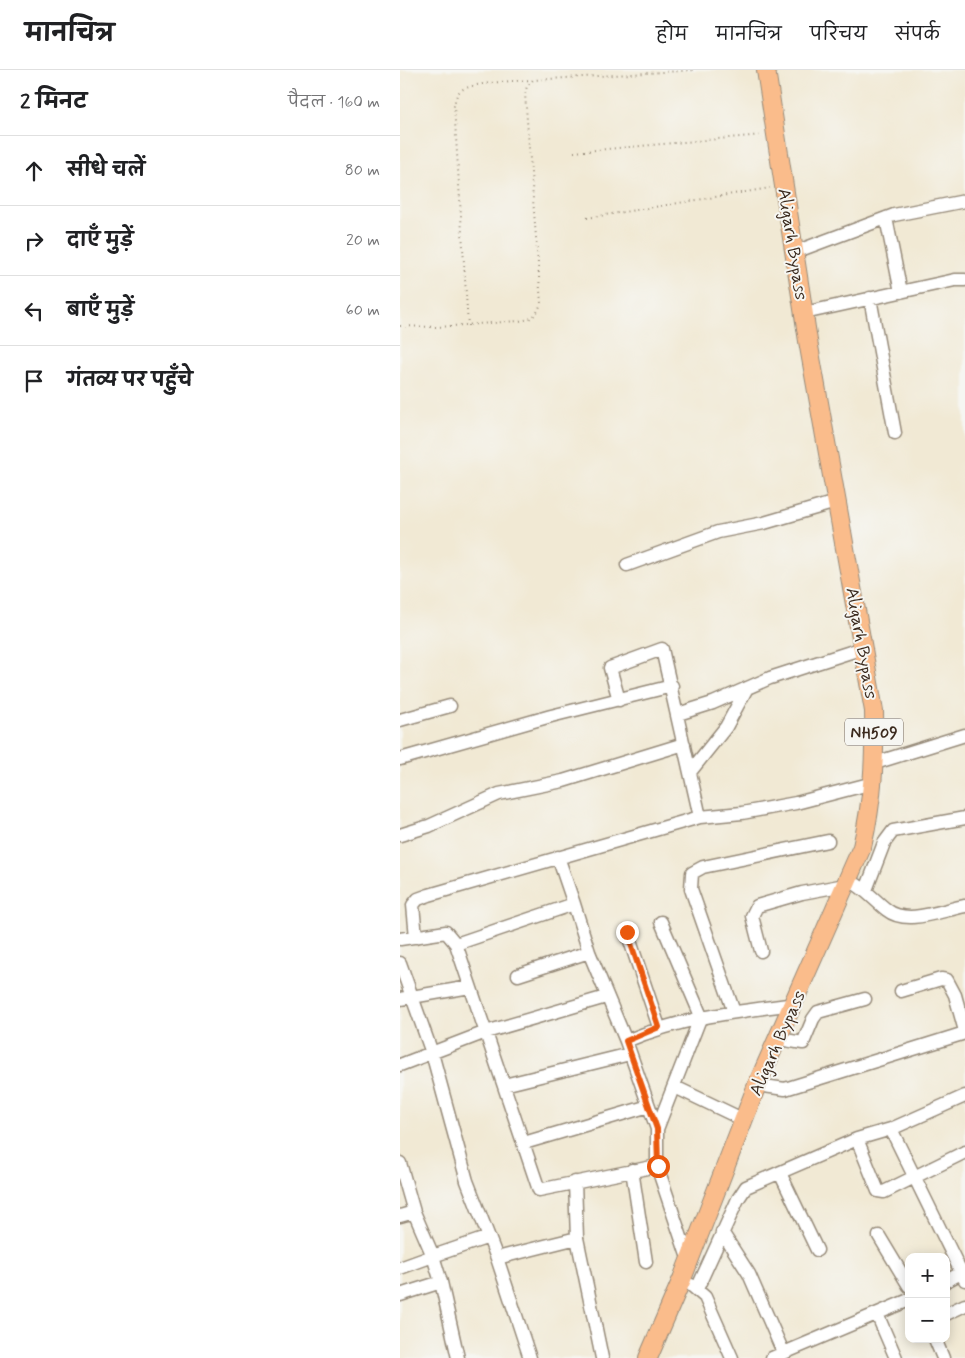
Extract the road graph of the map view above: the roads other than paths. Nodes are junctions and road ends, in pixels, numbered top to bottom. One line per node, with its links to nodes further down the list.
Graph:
1 (766, 70): 4 (highway, Aligarh Bypass / NH509)
2 (965, 201): 3 (street)
3 (886, 218): 4 (street); 6 (street)
4 (795, 252): 8 (highway, Aligarh Bypass / NH509)
5 (965, 280): 6 (street)
6 (901, 292): 7 (street)
7 (870, 298): 8 (street); 9 (street)
8 (813, 311): 10 (highway, Aligarh Bypass / NH509)
9 (895, 433)
10 (836, 502): 11 (street); 12 (highway, Aligarh Bypass / NH509)
11 (627, 566)
12 (862, 648): 14 (street); 22 (highway, Aligarh Bypass / NH509)
13 (672, 686): 15 (street); 15 (street); 17 (street)
14 (747, 688): 17 (street); 23 (street)
15 (619, 700): 21 (street)
16 (450, 706): 18 (street)
17 (678, 714): 20 (street)
18 (400, 720)
19 (965, 734): 22 (street)
20 (684, 744): 23 (street); 27 (street)
21 (400, 759)
22 (876, 763): 24 (highway, Aligarh Bypass / NH509)
23 (690, 772): 25 (street)
24 (873, 783): 25 (street); 30 (highway, Aligarh Bypass / NH509)
25 (700, 817): 29 (street)
26 (965, 818): 30 (street)
27 (400, 835)
28 (828, 841): 48 (street)
29 (558, 857): 31 (street); 35 (street)
30 (855, 885): 32 (street); 38 (street); 47 (highway, Aligarh Bypass / NH509)
31 (574, 904): 37 (street); 39 (street)
32 (965, 906)
33 (661, 922): 49 (street)
34 (627, 932): 50 (street)
35 (416, 937): 36 (street); 37 (street)
36 (400, 939)
37 (456, 944): 42 (street)
38 (762, 951)
39 (589, 952): 41 (street); 44 (street)
40 (400, 963): 45 (street)
41 (518, 975)
42 (470, 987): 45 (street); 51 (street)
43 (901, 991): 52 (street)
44 (606, 997): 51 (street); 53 (street)
45 (406, 998): 55 (street)
46 (865, 999): 54 (street)
47 (795, 1004): 48 (street); 54 (highway, Aligarh Bypass / NH509)
48 (734, 1012): 49 (street)
49 (701, 1016): 50 (street); 60 (street)
50 (659, 1027): 53 (street)
51 (486, 1032): 55 (street); 59 (street)
52 (965, 1032): 58 (street)
53 (626, 1041): 56 (street)
54 (789, 1041): 58 (highway, Aligarh Bypass / NH509)
55 (432, 1053): 57 (street); 79 (street)
56 (630, 1054): 59 (street); 62 (street)
57 (400, 1065)
58 (757, 1085): 63 (highway, Aligarh Bypass / NH509)
59 (504, 1086): 67 (street)
60 (675, 1087): 63 (street); 64 (street)
61 (965, 1096): 65 (street)
62 (649, 1106): 64 (street); 67 (street)
63 (744, 1120): 84 (highway, Aligarh Bypass / NH509)
64 (657, 1129): 70 (street)
65 (891, 1129): 66 (street); 73 (street)
66 (857, 1139): 72 (street); 73 (street)
67 (524, 1143): 74 (street)
68 (965, 1152): 73 (street)
69 (400, 1164): 75 (street)
70 (658, 1166): 71 (street); 84 (street)
71 (632, 1170): 74 (street); 85 (street)
72 (780, 1173): 77 (street); 81 (street)
73 (915, 1178): 87 (street)
74 (574, 1182): 80 (street)
75 (414, 1212): 76 (street); 82 (street)
76 (400, 1216)
77 (722, 1232): 91 (street); 98 (street)
78 (879, 1236): 88 (street)
79 (489, 1237): 82 (street); 83 (street)
80 (577, 1238): 83 (street); 101 (street)
81 (817, 1250)
82 (433, 1256): 86 (street); 90 (street)
83 (497, 1258): 100 (street)
84 (688, 1258): 91 (highway, Aligarh Bypass / NH509)
85 (646, 1262)
86 (400, 1268)
87 (964, 1274): 89 (street)
88 (905, 1279)
89 (950, 1279)
90 (441, 1282): 92 (street); 99 (street)
91 (690, 1284): 102 (highway, Aligarh Bypass / NH509); 103 (street)
92 (400, 1294)
93 (905, 1302): 96 (street)
94 (965, 1305): 95 (street)
95 (950, 1312)
96 (877, 1314): 98 (street); 104 (street)
97 (937, 1343): 105 (street)
98 (778, 1355)
99 (458, 1358)
100 (530, 1358)
101 (602, 1358)
102 (648, 1358)
103 (732, 1358)
104 (896, 1358)
105 (944, 1358)

